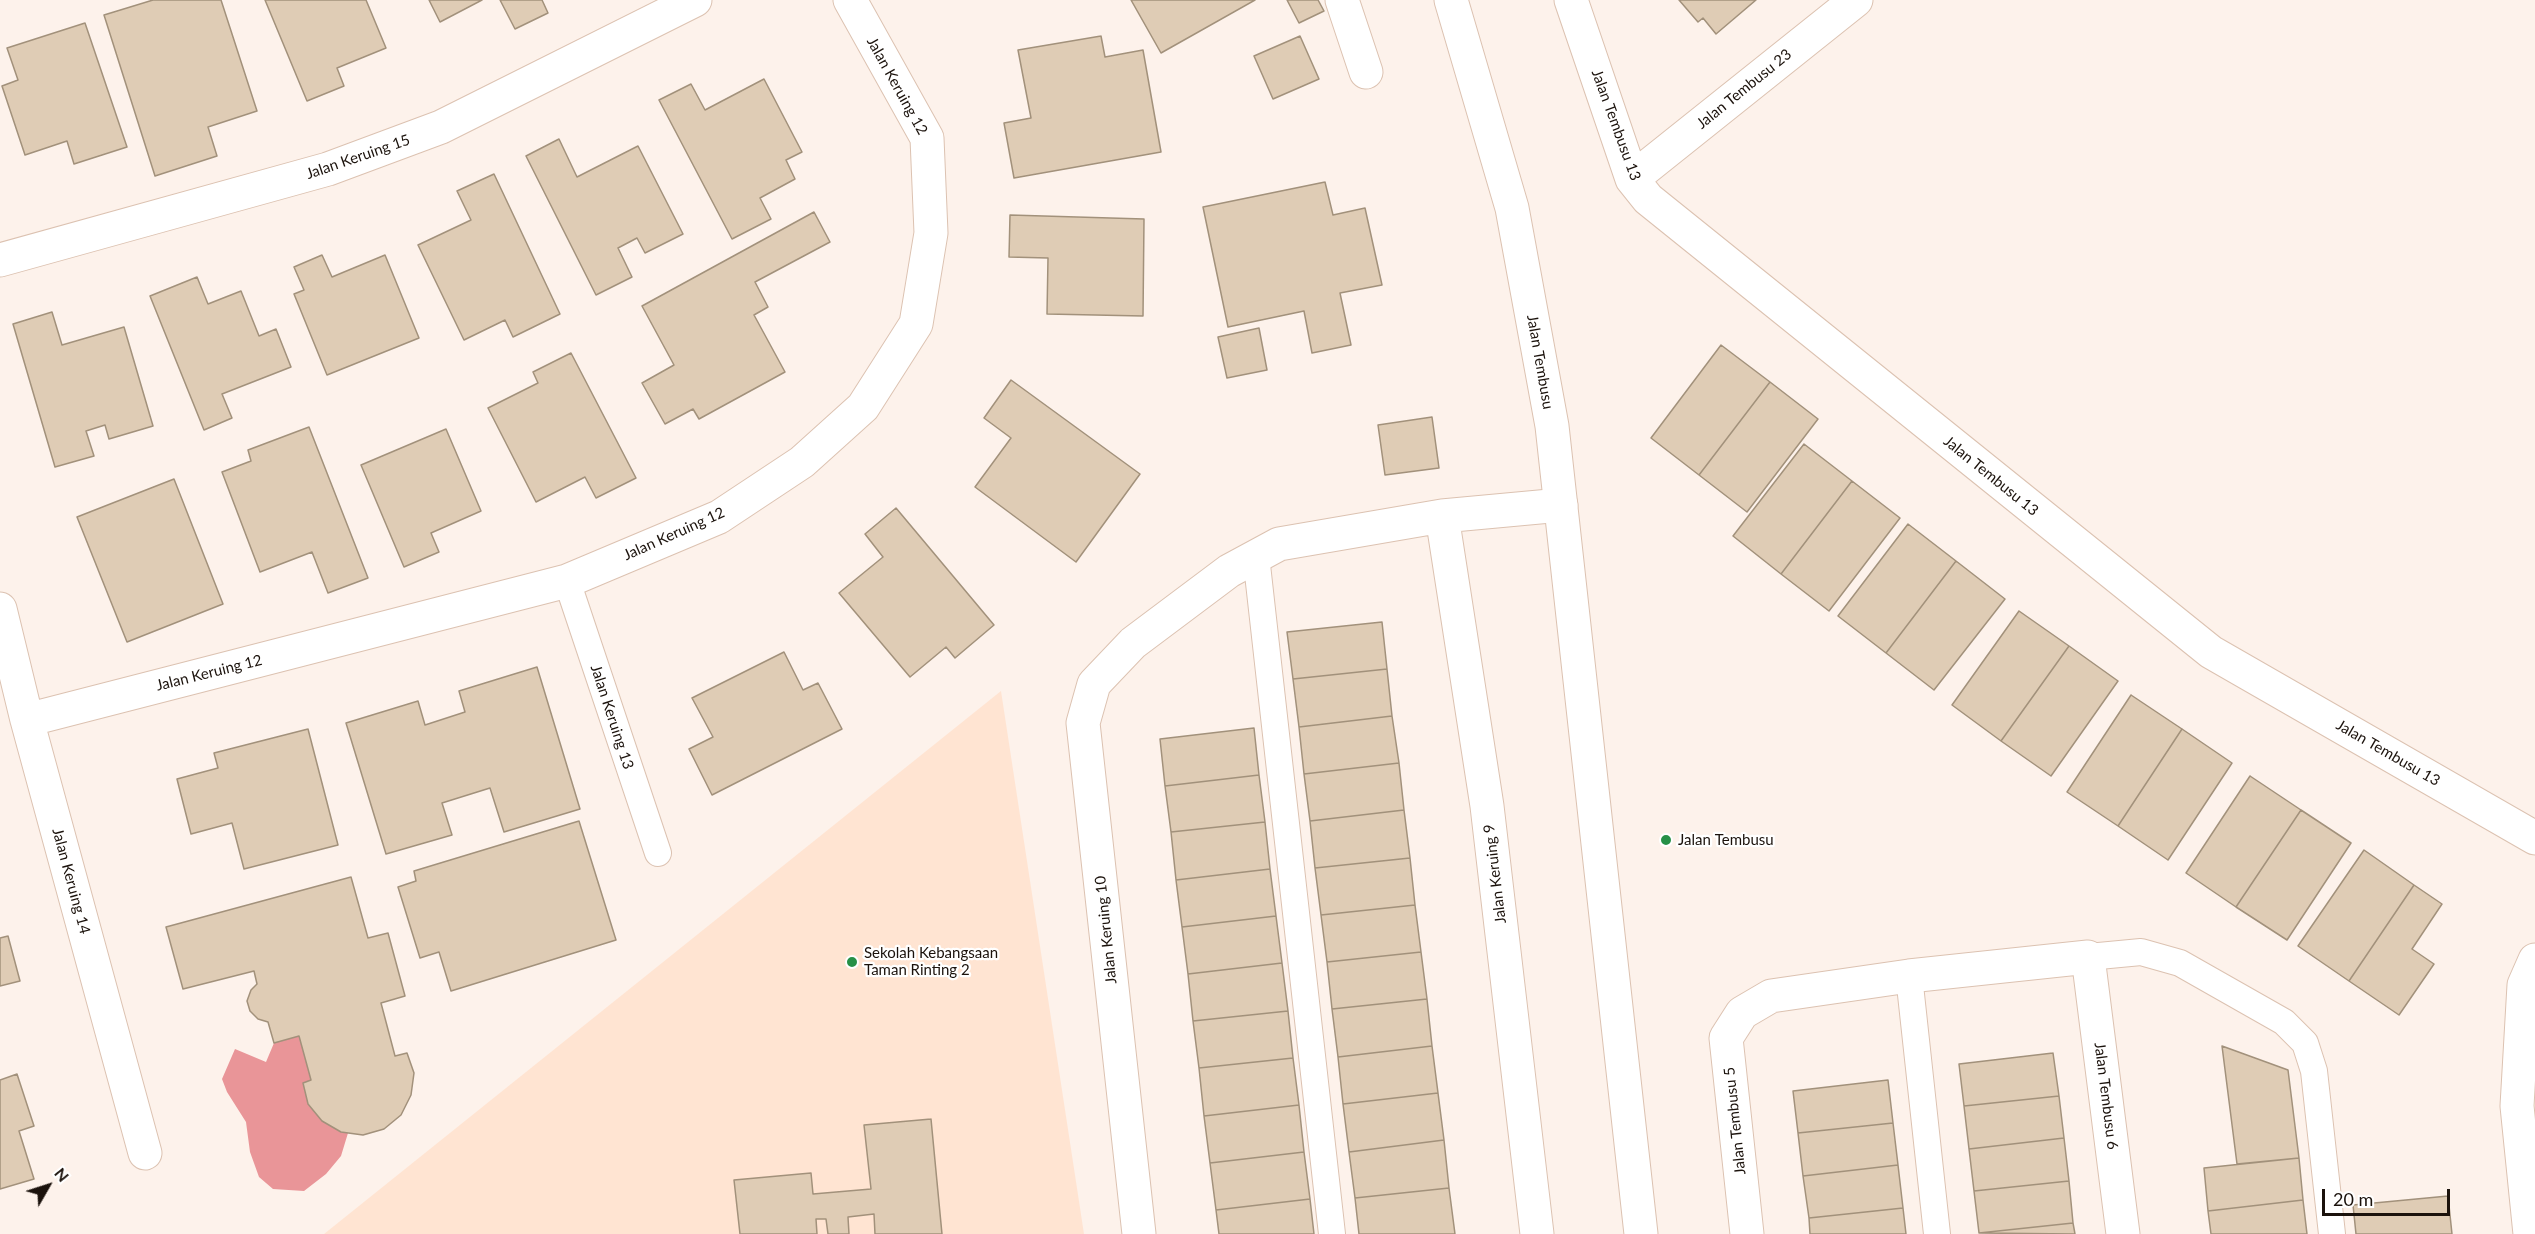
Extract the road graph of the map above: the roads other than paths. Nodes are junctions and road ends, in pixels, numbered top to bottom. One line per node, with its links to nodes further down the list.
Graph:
1 (695, 0): 9 (street, Jalan Keruing 15)
2 (850, 0): 13 (street, Jalan Keruing 12)
3 (1342, 0): 7 (street)
4 (1451, 0): 10 (street, Jalan Tembusu)
5 (1571, 0): 8 (street, Jalan Tembusu 13)
6 (1856, 0): 8 (street, Jalan Tembusu 23)
7 (1366, 72)
8 (1632, 179): 16 (street, Jalan Tembusu 13)
9 (0, 260)
10 (1561, 506): 11 (street); 25 (street, Jalan Tembusu)
11 (1442, 516): 12 (street); 24 (street, Jalan Keruing 9)
12 (1256, 556): 22 (street, Jalan Keruing 10); 23 (lane)
13 (567, 581): 15 (street, Jalan Keruing 12); 17 (lane, Jalan Keruing 13)
14 (0, 609): 15 (street, Jalan Keruing 14)
15 (27, 720): 21 (street, Jalan Keruing 14)
16 (2535, 838)
17 (658, 853)
18 (2088, 957): 20 (street); 28 (street, Jalan Tembusu 6); 29 (lane)
19 (2535, 960): 30 (street)
20 (1909, 976): 26 (street, Jalan Tembusu 5); 27 (lane)
21 (145, 1153)
22 (1139, 1234)
23 (1332, 1234)
24 (1537, 1234)
25 (1641, 1234)
26 (1748, 1234)
27 (1937, 1234)
28 (2123, 1234)
29 (2332, 1234)
30 (2530, 1234)

